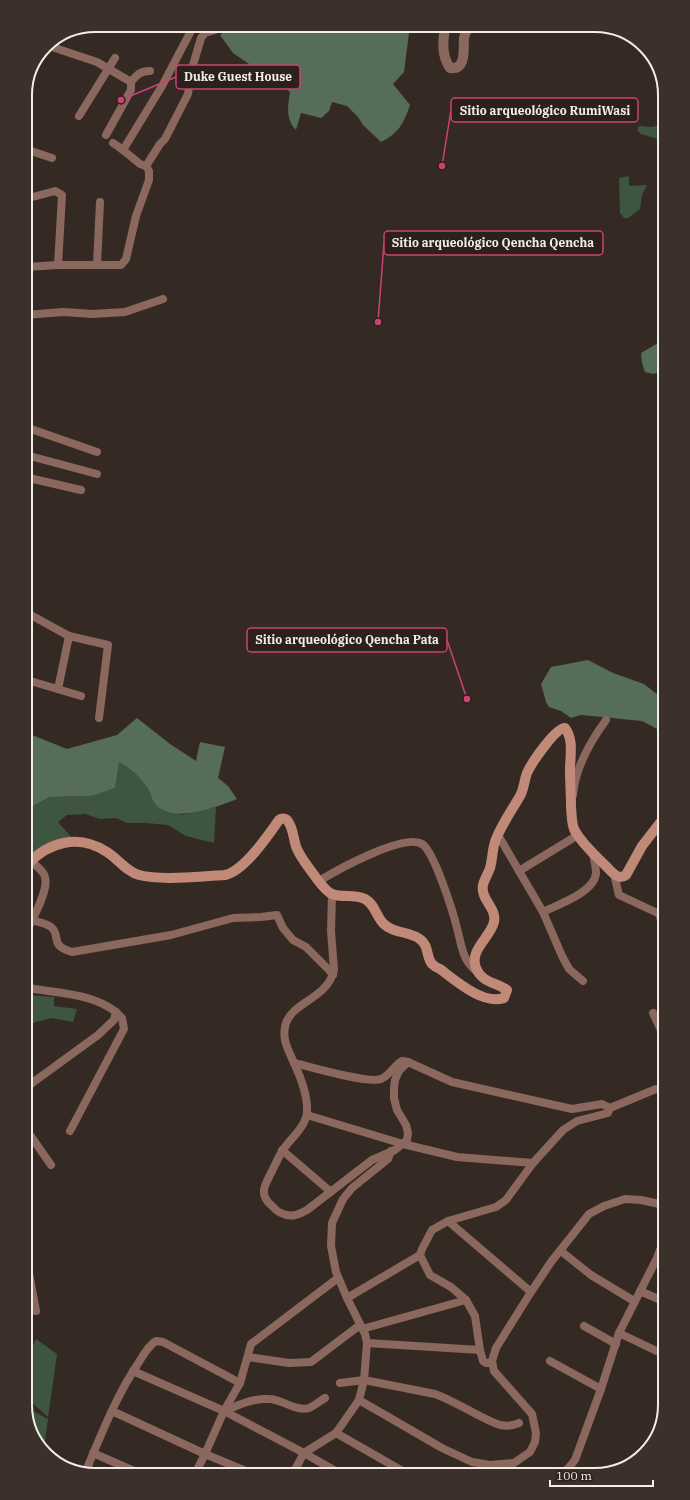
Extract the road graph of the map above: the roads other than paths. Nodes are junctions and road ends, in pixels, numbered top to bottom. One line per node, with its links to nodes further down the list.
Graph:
1 (190, 32): 13 (street)
2 (208, 32): 16 (street)
3 (444, 32): 4 (street)
4 (466, 32)
5 (54, 48): 7 (street)
6 (115, 58): 7 (street)
7 (108, 69): 9 (street); 10 (street)
8 (150, 71): 9 (street)
9 (132, 83): 11 (street)
10 (78, 116)
11 (106, 135)
12 (113, 143): 13 (street)
13 (123, 150): 16 (street)
14 (32, 151): 15 (street)
15 (52, 158)
16 (146, 166): 19 (street)
17 (32, 197): 20 (street)
18 (100, 202): 19 (street)
19 (97, 264): 20 (street)
20 (58, 265): 21 (street)
21 (32, 267)
22 (163, 299): 23 (street)
23 (32, 315)
24 (32, 430): 25 (street)
25 (97, 452)
26 (32, 457): 27 (street)
27 (97, 474)
28 (32, 479): 29 (street)
29 (81, 490)
30 (32, 616): 31 (street)
31 (69, 636): 33 (street); 35 (street)
32 (32, 681): 33 (street)
33 (58, 689): 34 (street)
34 (81, 696)
35 (99, 718)
36 (606, 720): 37 (street)
37 (572, 814): 39 (main road); 40 (main road)
38 (658, 825): 45 (main road)
39 (498, 835): 44 (street); 51 (main road)
40 (578, 835): 41 (main road); 44 (street)
41 (593, 854): 45 (main road); 48 (street)
42 (32, 860): 46 (main road)
43 (32, 865): 50 (street)
44 (519, 871): 48 (street)
45 (614, 874): 49 (street)
46 (319, 881): 47 (main road); 51 (street)
47 (332, 894): 51 (main road); 52 (street)
48 (543, 912): 53 (street)
49 (658, 914)
50 (32, 920): 52 (street)
51 (479, 973)
52 (333, 975): 59 (street)
53 (583, 981)
54 (32, 989): 55 (street)
55 (116, 1012): 60 (street); 64 (street)
56 (653, 1012): 57 (street)
57 (658, 1022)
58 (408, 1062): 59 (street); 62 (street); 66 (street)
59 (294, 1063): 63 (street)
60 (32, 1083)
61 (658, 1089): 62 (street)
62 (610, 1108): 69 (street)
63 (307, 1115): 66 (street); 67 (street)
64 (70, 1131)
65 (32, 1138): 70 (street)
66 (404, 1144): 68 (street); 69 (street)
67 (282, 1150): 71 (street); 71 (street)
68 (391, 1151): 71 (street); 77 (street)
69 (533, 1163): 73 (street)
70 (51, 1165)
71 (331, 1192)
72 (658, 1204): 74 (street)
73 (448, 1221): 75 (street); 80 (street)
74 (561, 1251): 80 (street); 84 (street)
75 (420, 1255): 81 (street); 83 (street)
76 (658, 1257): 79 (street)
77 (338, 1278): 81 (street); 93 (street)
78 (32, 1290): 85 (street)
79 (640, 1291): 82 (street); 84 (street)
80 (531, 1292): 94 (street)
81 (347, 1298): 87 (street)
82 (658, 1299)
83 (466, 1300): 87 (street); 91 (street)
84 (634, 1301): 88 (street)
85 (36, 1311)
86 (584, 1326): 90 (street)
87 (361, 1327): 89 (street); 93 (street)
88 (619, 1333): 90 (street); 92 (street)
89 (367, 1343): 91 (street); 97 (street)
90 (616, 1344): 100 (street)
91 (480, 1350): 94 (street)
92 (658, 1352)
93 (248, 1357): 99 (street)
94 (492, 1361): 110 (street)
95 (550, 1361): 100 (street)
96 (133, 1371): 99 (street); 103 (street); 104 (street)
97 (364, 1380): 98 (street); 102 (street); 105 (street)
98 (340, 1382)
99 (240, 1383): 104 (street)
100 (601, 1390): 119 (street)
101 (325, 1398): 104 (street)
102 (359, 1400): 106 (street); 110 (street)
103 (112, 1411): 107 (street); 109 (street)
104 (224, 1411): 108 (street); 109 (street)
105 (519, 1423)
106 (336, 1433): 108 (street); 117 (street)
107 (93, 1453): 111 (street); 112 (street)
108 (304, 1453): 115 (street); 116 (street)
109 (205, 1454): 113 (street); 114 (street)
110 (513, 1463): 118 (street)
111 (87, 1468)
112 (127, 1468)
113 (198, 1468)
114 (239, 1468)
115 (296, 1468)
116 (330, 1468)
117 (397, 1468)
118 (506, 1468)
119 (568, 1468)

